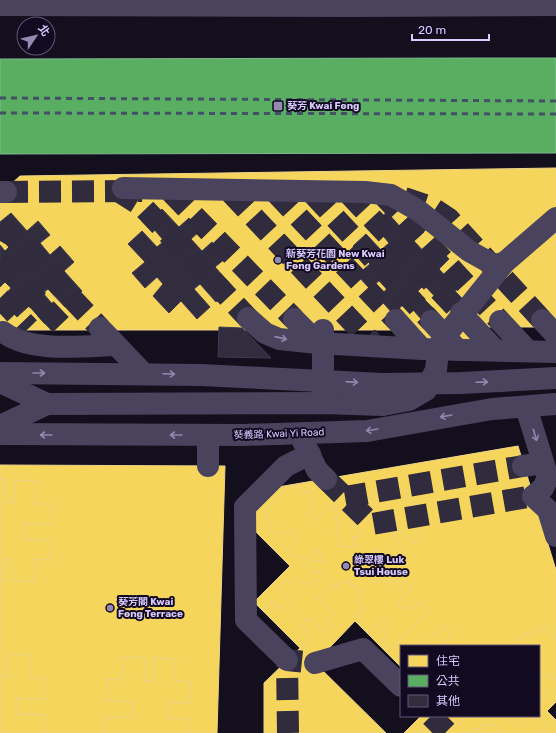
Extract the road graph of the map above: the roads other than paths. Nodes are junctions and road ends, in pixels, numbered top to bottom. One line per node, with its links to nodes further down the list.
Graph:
1 (14, 3): 2 (street)
2 (56, 3): 3 (street)
3 (556, 5)
4 (123, 188): 6 (street, bridge)
5 (556, 218): 6 (street, bridge)
6 (504, 263): 31 (street, bridge)
7 (461, 313): 23 (street)
8 (248, 318): 17 (street, one-way to 17)
9 (294, 319): 17 (street)
10 (396, 320): 21 (street)
11 (431, 321): 22 (street)
12 (500, 321): 24 (street)
13 (28, 328): 18 (street)
14 (64, 328): 20 (street)
15 (100, 328): 19 (street)
16 (3, 332): 18 (street)
17 (320, 337): 21 (street); 31 (street, bridge)
18 (50, 345): 20 (street)
19 (116, 345): 20 (street); 27 (street)
20 (85, 346)
21 (422, 349): 22 (street)
22 (458, 350): 23 (street)
23 (495, 350): 24 (street)
24 (527, 350): 25 (street)
25 (556, 352)
26 (0, 373): 27 (street, one-way to 27)
27 (143, 373): 29 (street, one-way to 29)
28 (556, 378): 29 (street, one-way to 28)
29 (299, 379): 36 (street)
30 (0, 382): 32 (street)
31 (323, 403): 32 (street, bridge)
32 (47, 404): 35 (street)
33 (556, 404): 34 (street, 葵義路 Kwai Yi Road)
34 (526, 407): 36 (street, 葵義路 Kwai Yi Road, one-way to 36); 41 (street, one-way to 41)
35 (0, 426)
36 (299, 433): 38 (street, 葵義路 Kwai Yi Road); 39 (street)
37 (0, 434): 38 (street, 葵義路 Kwai Yi Road, one-way to 37)
38 (208, 435): 40 (street)
39 (310, 454): 42 (street); 44 (street)
40 (208, 466)
41 (543, 474): 43 (street)
42 (326, 479)
43 (556, 536)
44 (287, 660)
45 (315, 662): 46 (street)
46 (400, 685)

